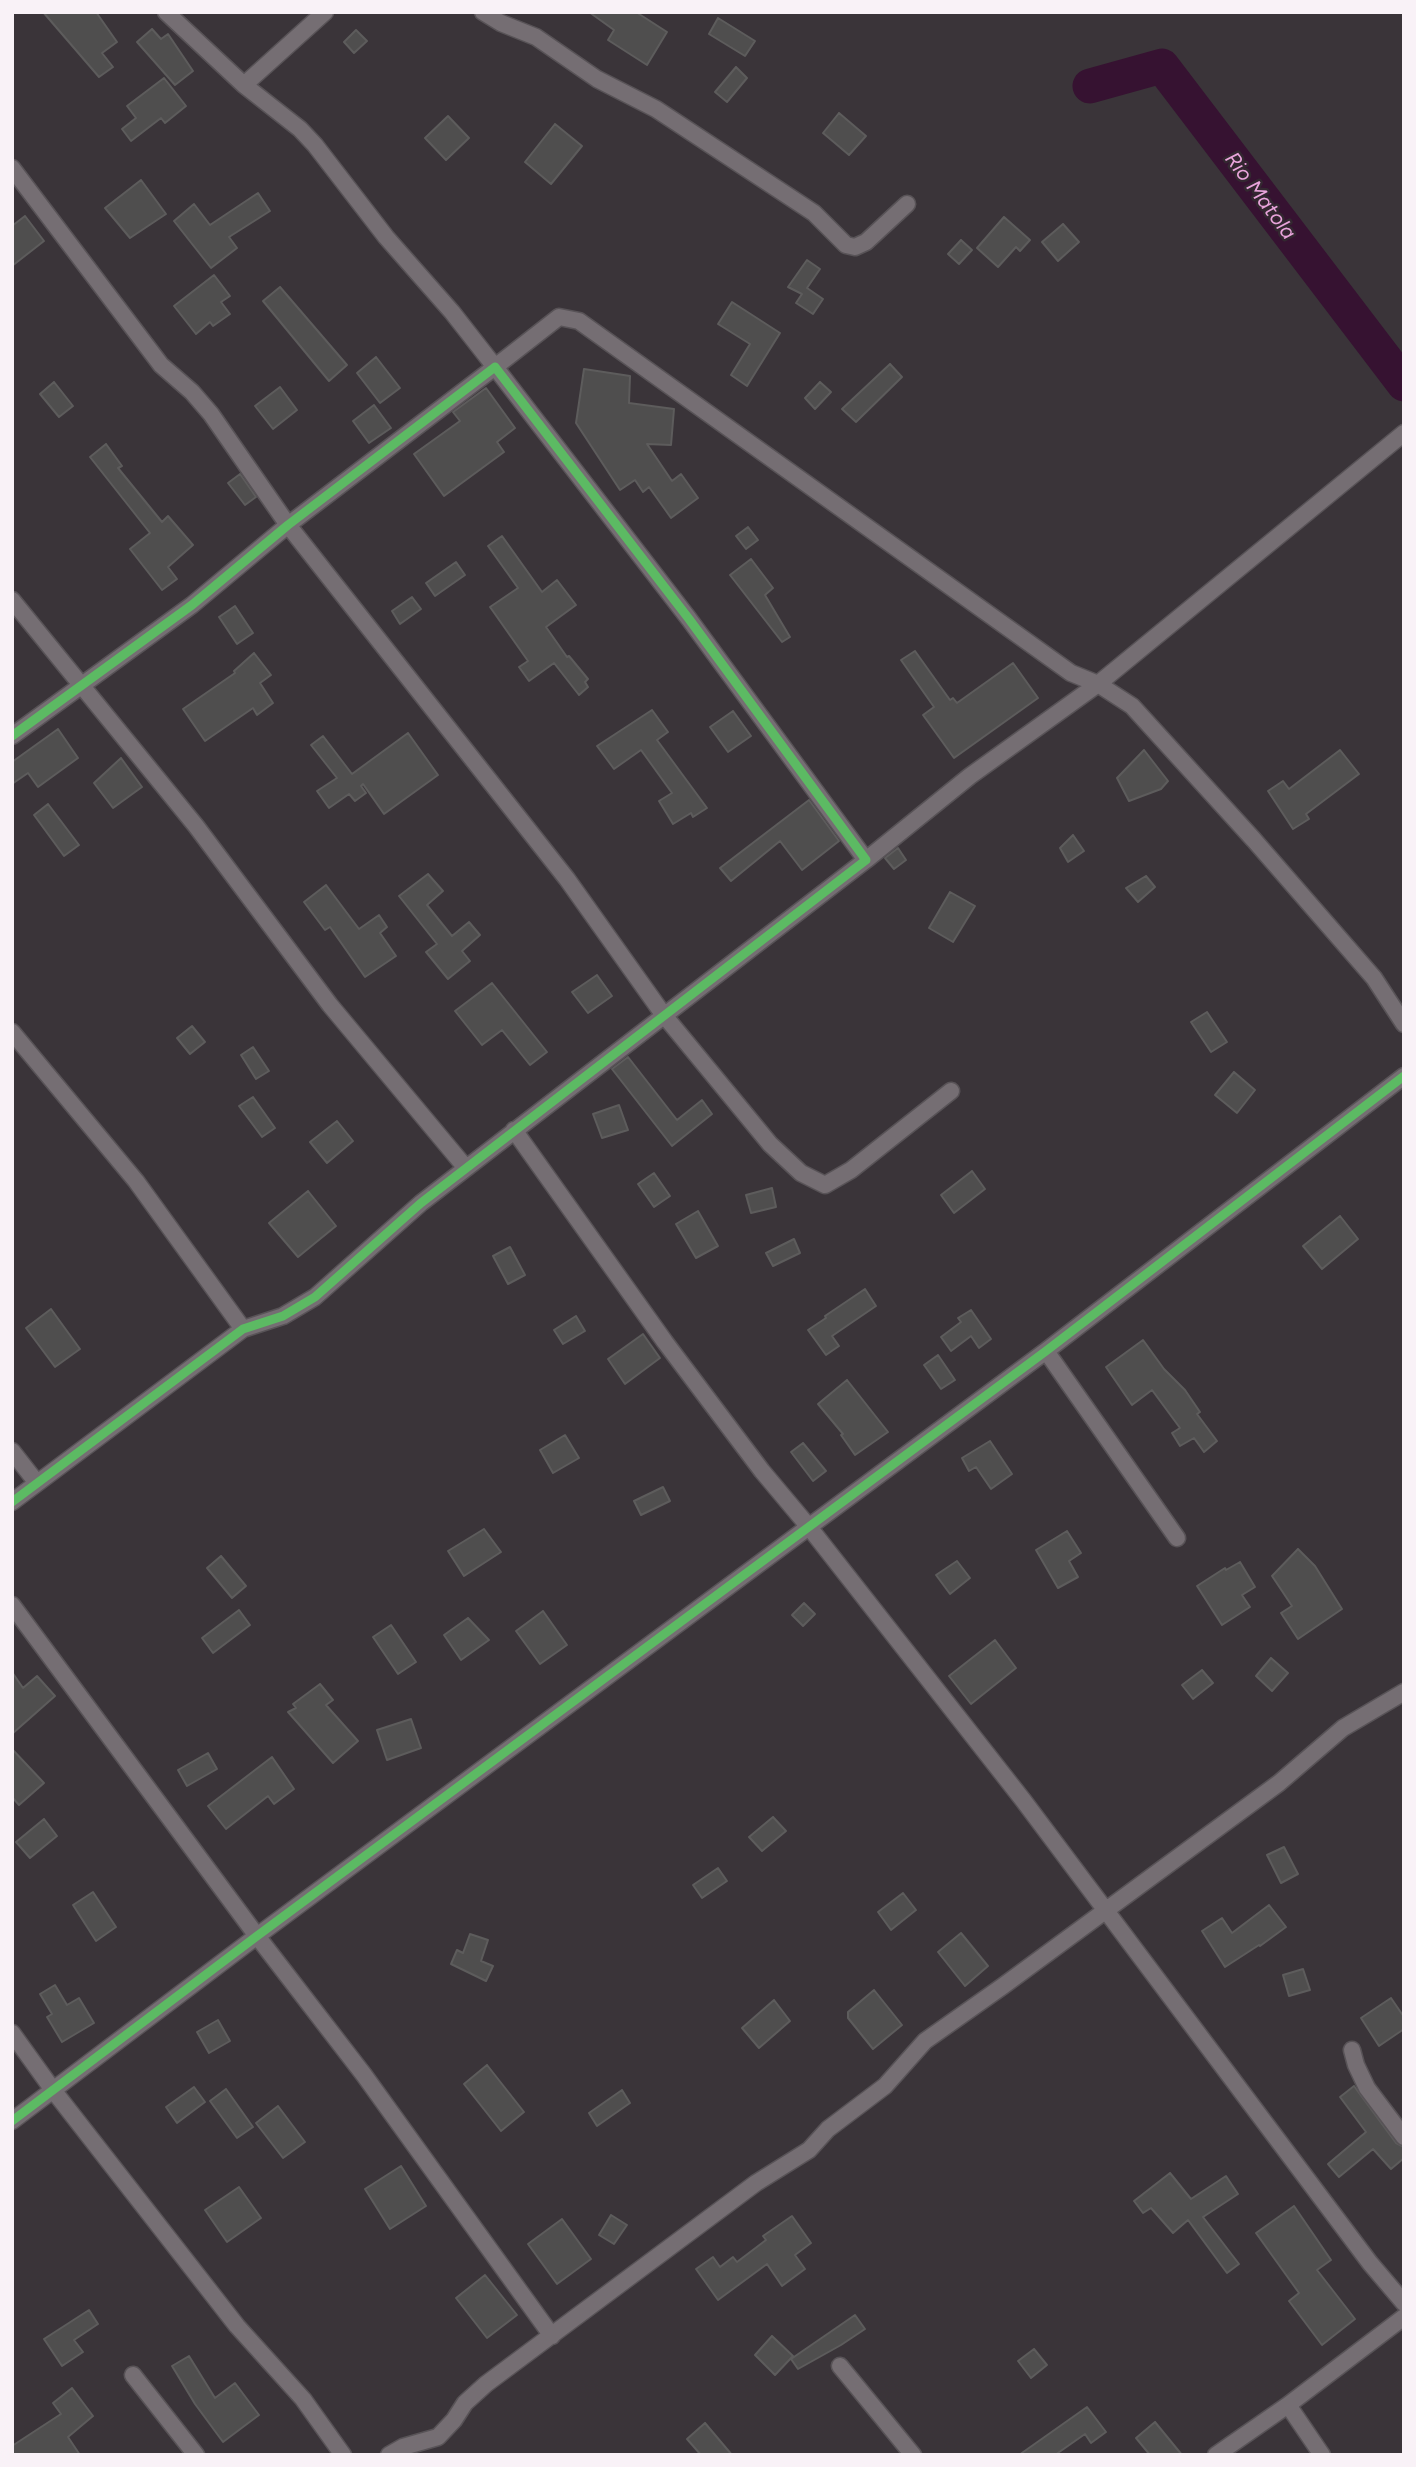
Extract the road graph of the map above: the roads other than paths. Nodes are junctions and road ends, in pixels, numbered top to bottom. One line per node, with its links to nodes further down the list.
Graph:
1 (166, 12): 4 (street)
2 (325, 12): 4 (street)
3 (483, 12): 6 (street)
4 (244, 85): 7 (street)
5 (12, 167): 9 (street)
6 (907, 204)
7 (495, 367): 9 (street); 12 (street); 14 (street)
8 (1404, 433): 12 (street)
9 (288, 525): 11 (street); 15 (street)
10 (12, 600): 11 (street)
11 (82, 684): 13 (street); 21 (street)
12 (1098, 684): 14 (street); 16 (street)
13 (12, 736)
14 (866, 860): 15 (street)
15 (663, 1014): 19 (street); 20 (street)
16 (1404, 1024)
17 (12, 1032): 22 (street)
18 (1404, 1076): 23 (street)
19 (951, 1091)
20 (514, 1130): 21 (street); 27 (street)
21 (466, 1168): 22 (street)
22 (243, 1329): 25 (street)
23 (1046, 1352): 27 (street); 28 (street)
24 (12, 1451): 25 (street)
25 (37, 1483): 26 (street)
26 (12, 1502)
27 (809, 1527): 31 (street); 32 (street)
28 (1177, 1538)
29 (12, 1605): 32 (street)
30 (1404, 1692): 31 (street)
31 (1106, 1912): 38 (street); 40 (street)
32 (257, 1936): 35 (street); 40 (street)
33 (12, 2033): 35 (street)
34 (1352, 2050): 37 (street)
35 (53, 2090): 36 (street); 45 (street)
36 (12, 2121)
37 (1404, 2137)
38 (1404, 2304)
39 (1404, 2317): 43 (street)
40 (552, 2336): 46 (street)
41 (841, 2366): 47 (street)
42 (133, 2375): 44 (street)
43 (1288, 2405): 48 (street); 49 (street)
44 (196, 2455)
45 (344, 2455)
46 (389, 2455)
47 (913, 2455)
48 (1216, 2455)
49 (1322, 2455)

